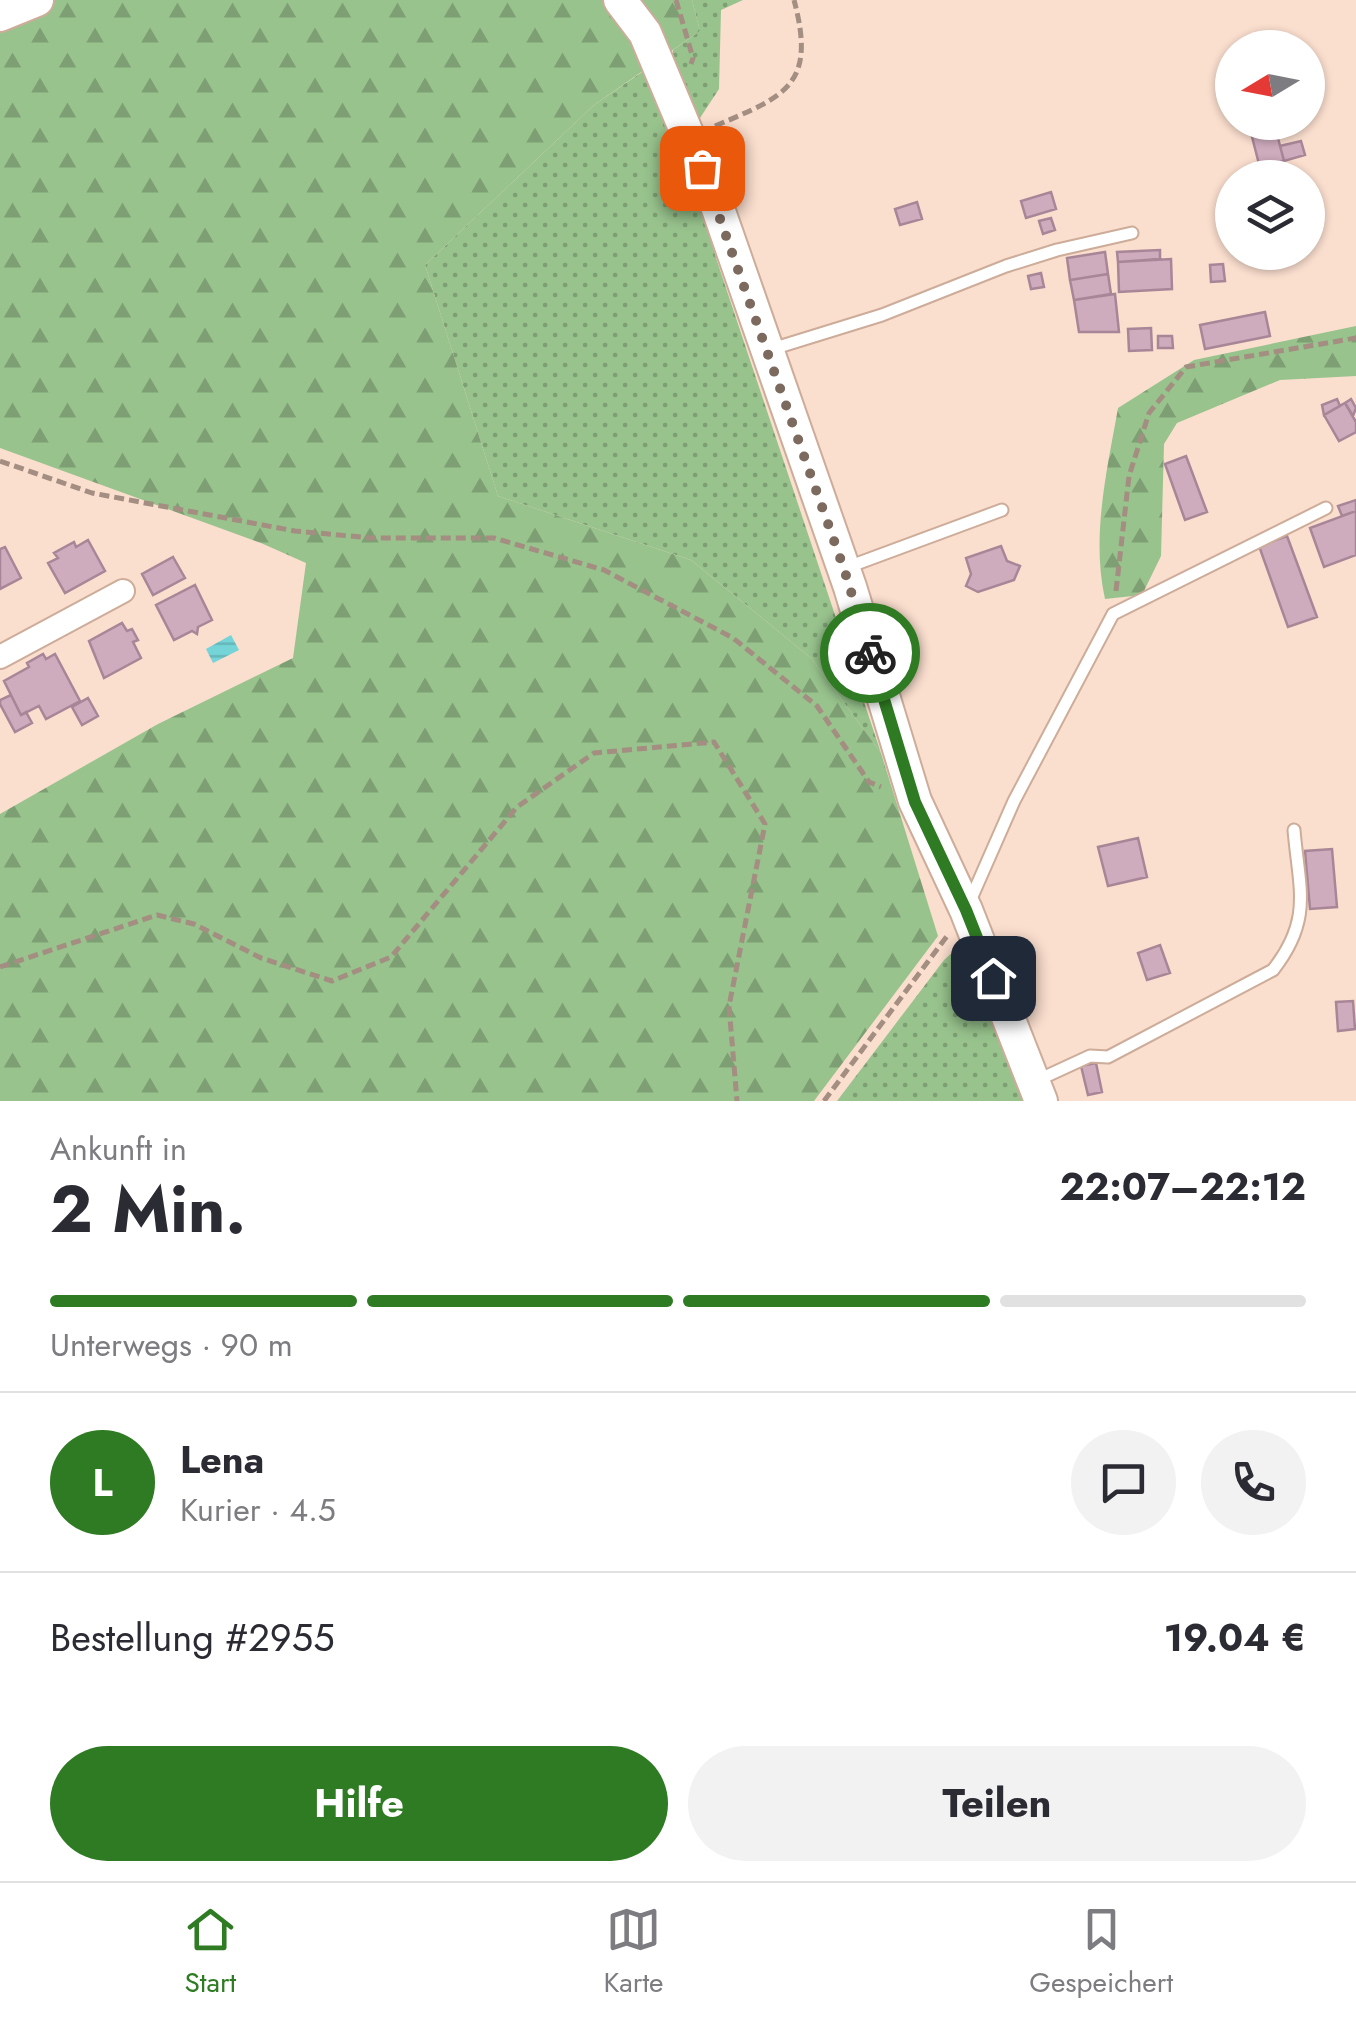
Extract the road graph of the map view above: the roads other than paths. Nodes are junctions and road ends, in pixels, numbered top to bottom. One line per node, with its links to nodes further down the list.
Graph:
1 (37, 0): 3 (street)
2 (620, 0): 5 (street)
3 (0, 15)
4 (1132, 234): 5 (lane)
5 (768, 350): 8 (street)
6 (1326, 508): 12 (lane)
7 (1002, 510): 8 (lane)
8 (844, 569): 12 (street)
9 (123, 591): 10 (street)
10 (0, 657)
11 (1294, 830): 13 (lane)
12 (966, 910): 13 (street)
13 (1037, 1091)

